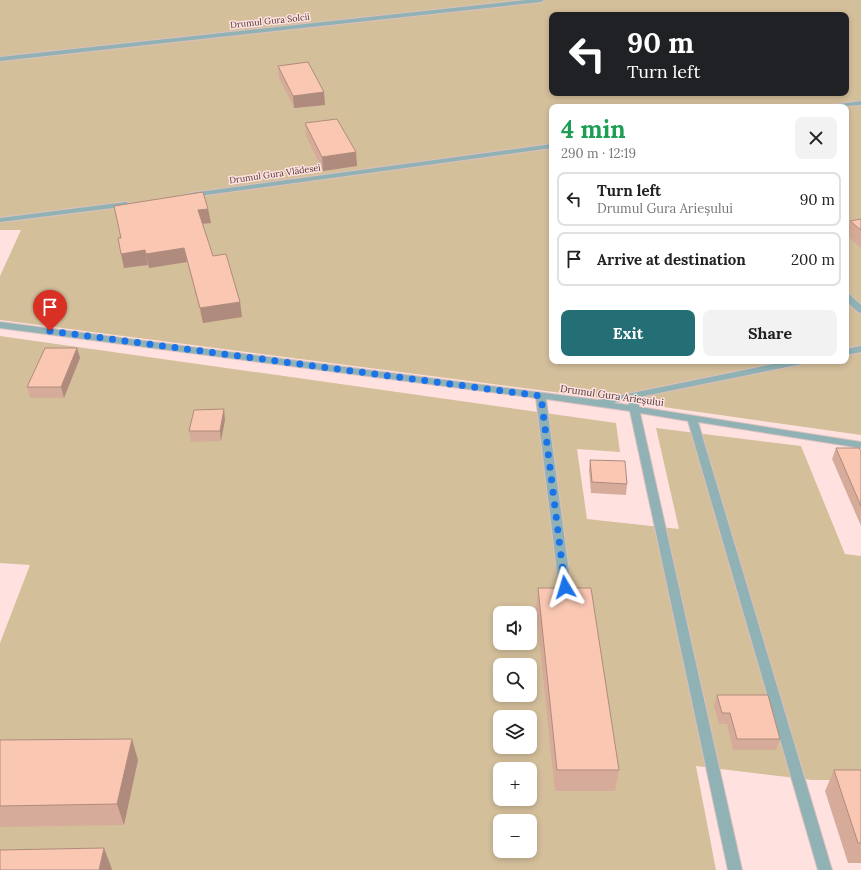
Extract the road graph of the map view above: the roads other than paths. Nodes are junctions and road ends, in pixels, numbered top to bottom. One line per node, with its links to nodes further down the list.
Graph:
1 (541, 0): 2 (street, Drumul Gura Solcii)
2 (0, 59)
3 (861, 103): 4 (street)
4 (849, 105)
5 (549, 146): 6 (street, Drumul Gura Vlădesei)
6 (182, 197)
7 (135, 203): 8 (street)
8 (0, 220)
9 (849, 299): 10 (street)
10 (861, 310)
11 (1, 325): 16 (street, Drumul Gura Arieșului)
12 (861, 349): 13 (street)
13 (849, 351)
14 (787, 364): 15 (street)
15 (634, 395): 17 (street); 18 (street)
16 (541, 396): 17 (street, Drumul Gura Arieșului); 21 (street)
17 (596, 403): 18 (street, Drumul Gura Arieșului)
18 (634, 409): 19 (street, Drumul Gura Arieșului); 22 (street)
19 (692, 418): 20 (street, Drumul Gura Arieșului); 23 (street)
20 (861, 445)
21 (565, 587)
22 (735, 870)
23 (825, 870)

